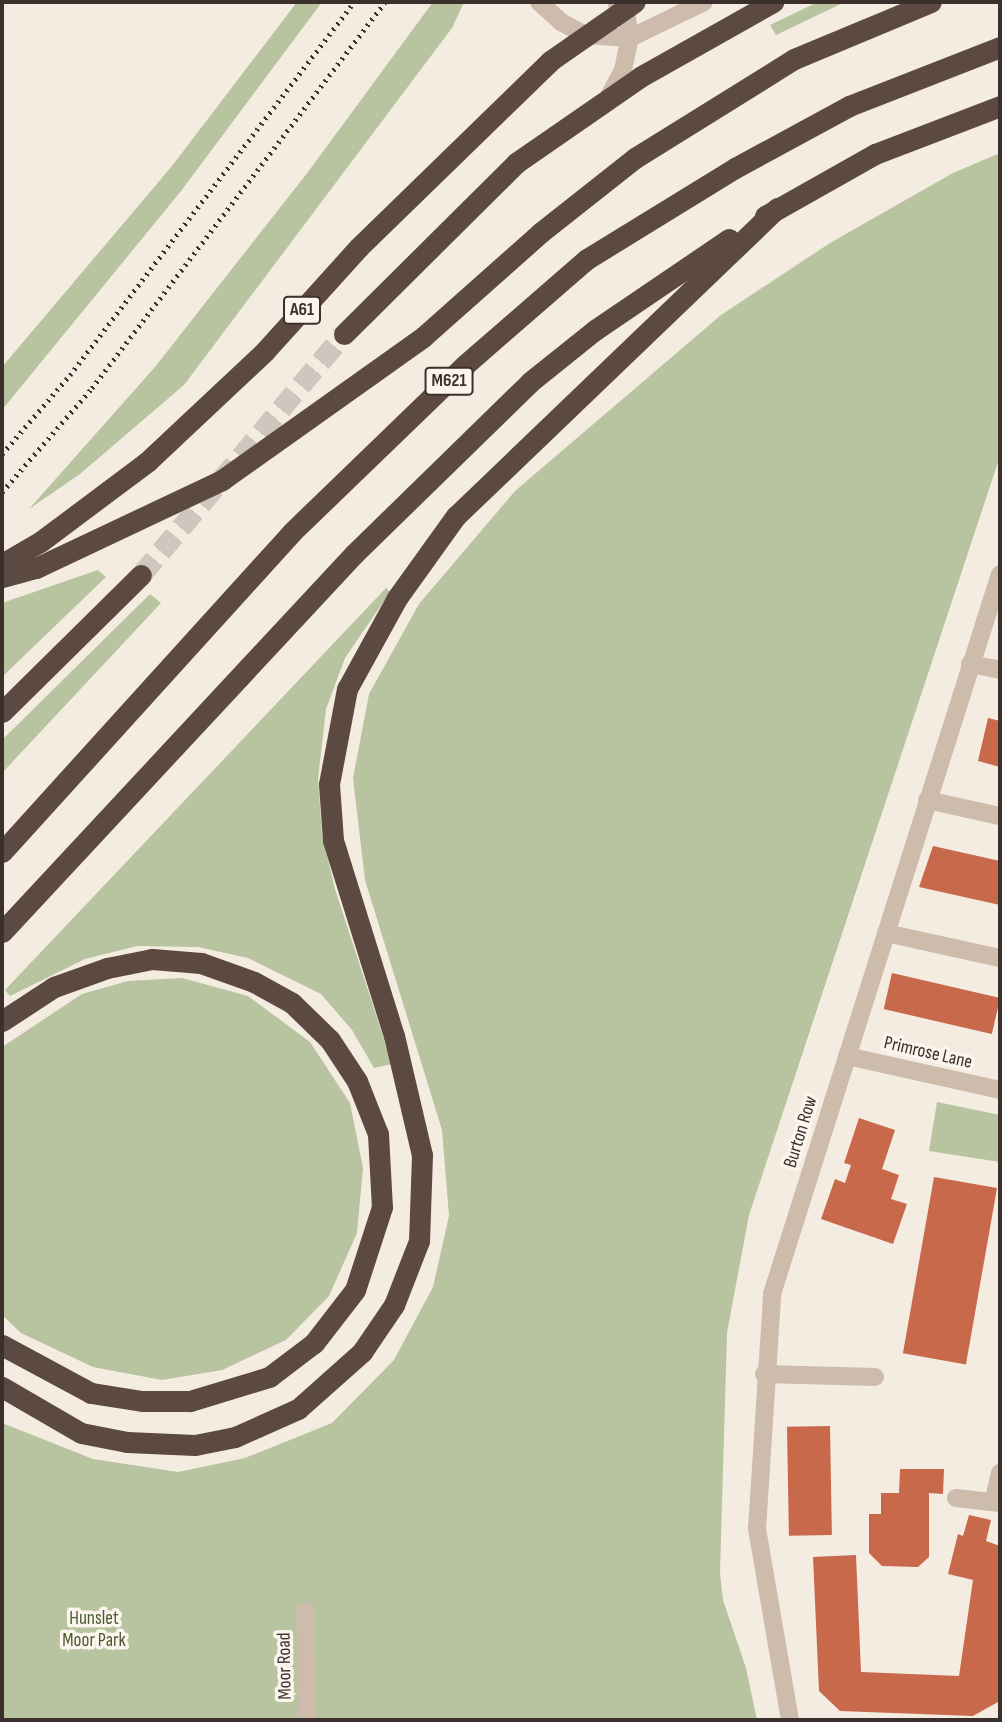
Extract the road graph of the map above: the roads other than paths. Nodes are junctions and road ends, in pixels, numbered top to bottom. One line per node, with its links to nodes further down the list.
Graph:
1 (539, 2): 6 (street)
2 (704, 2): 7 (street)
3 (773, 2): 9 (highway, A61)
4 (931, 2): 16 (highway)
5 (626, 4): 6 (highway, A61); 7 (street)
6 (585, 34): 7 (street); 13 (highway, A61)
7 (630, 38): 9 (street)
8 (1000, 47): 22 (highway, M621)
9 (607, 100): 12 (highway, A61)
10 (1000, 106): 11 (highway)
11 (777, 208): 23 (highway); 32 (highway)
12 (344, 334)
13 (2, 564)
14 (1000, 574): 17 (street, Burton Row)
15 (141, 575): 19 (highway)
16 (2, 577)
17 (970, 664): 18 (street); 20 (street, Burton Row)
18 (1000, 670)
19 (2, 712)
20 (927, 800): 21 (street); 24 (street, Burton Row)
21 (1000, 816)
22 (2, 852)
23 (2, 932)
24 (886, 933): 25 (street); 27 (street, Burton Row)
25 (1000, 958)
26 (2, 1021): 29 (highway)
27 (847, 1056): 28 (street, Primrose Lane); 30 (street, Burton Row)
28 (1000, 1090)
29 (2, 1345)
30 (764, 1374): 31 (street); 38 (street, Burton Row)
31 (875, 1377)
32 (2, 1387)
33 (1000, 1473): 35 (street)
34 (956, 1498): 35 (street)
35 (997, 1501)
36 (305, 1611): 37 (street, Moor Road)
37 (307, 1720)
38 (790, 1720)

